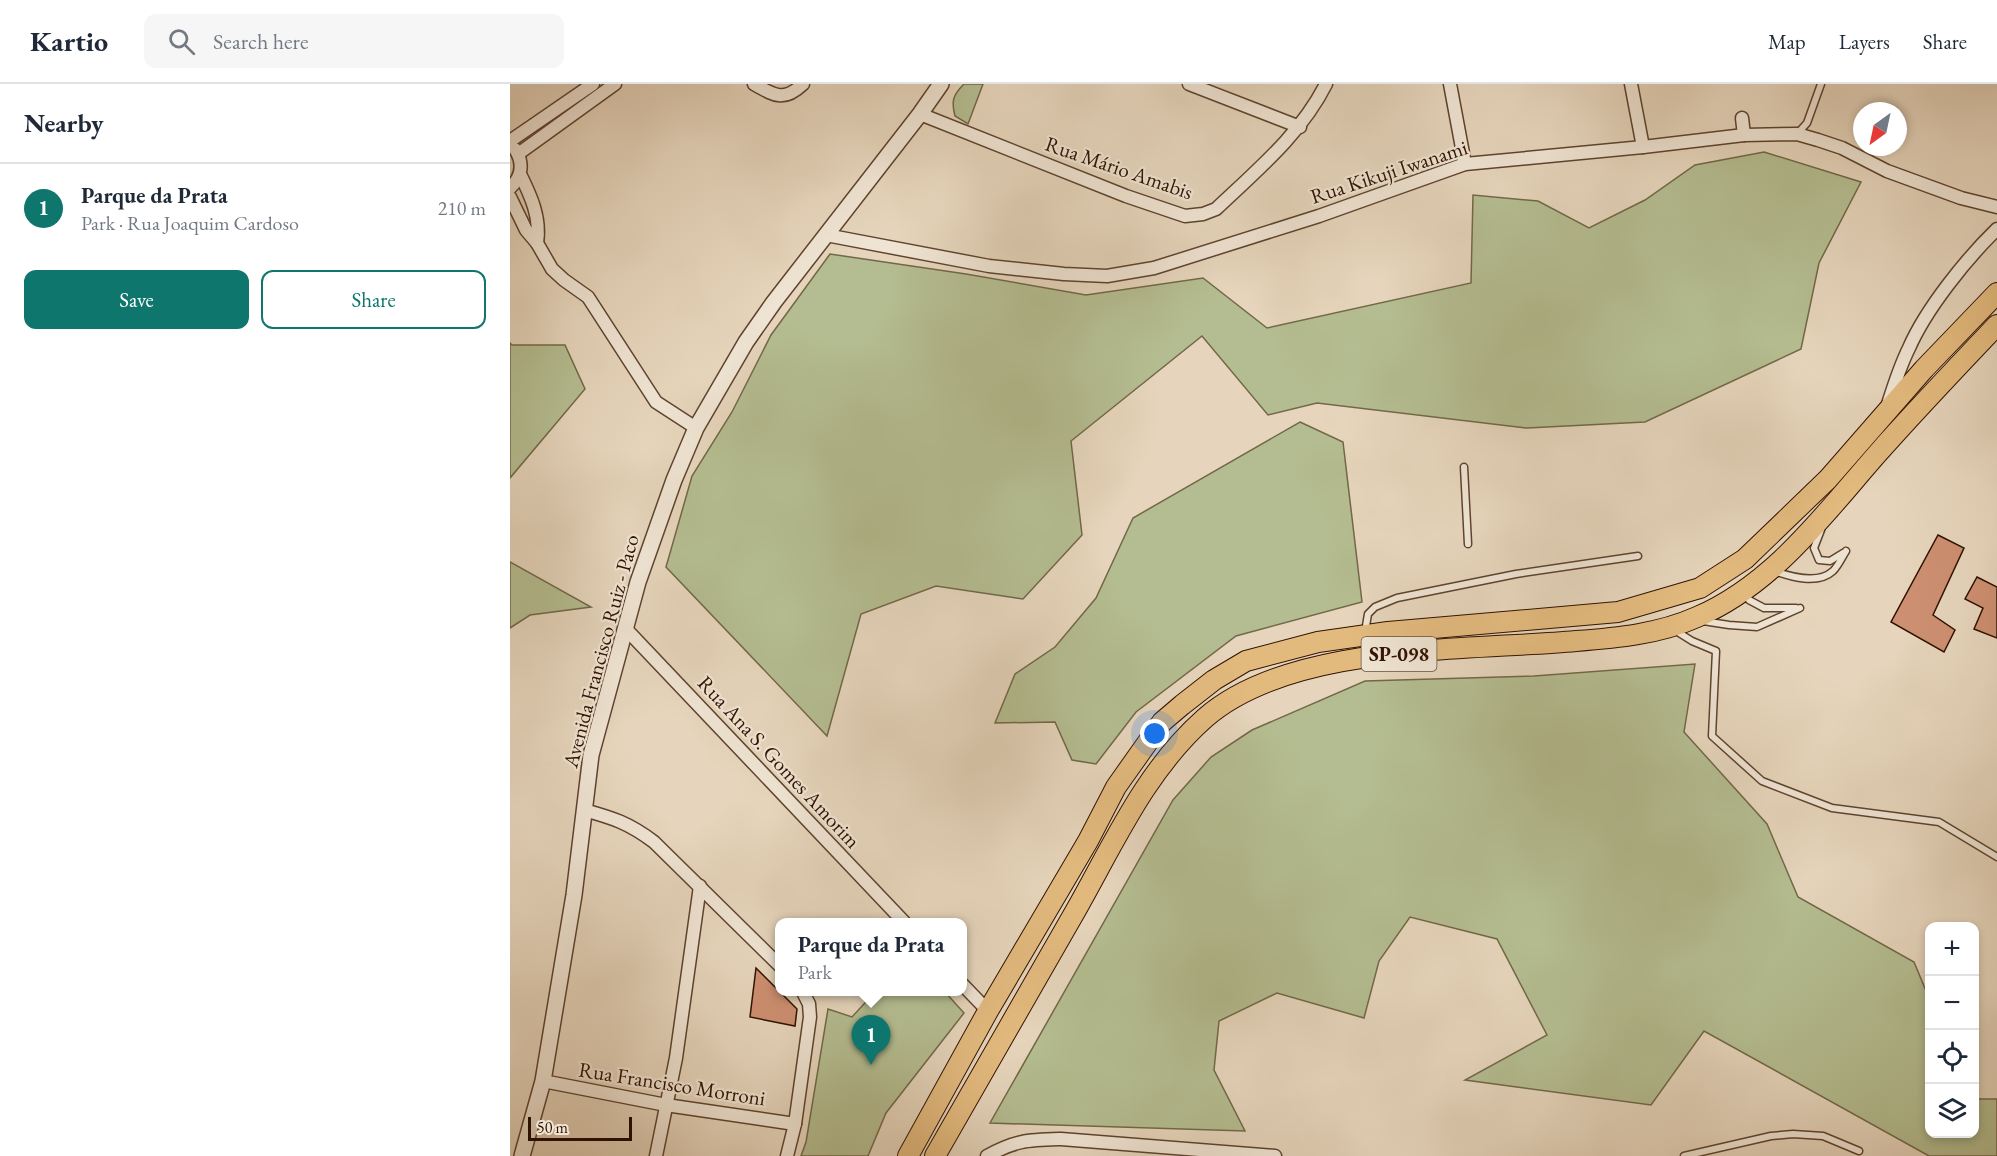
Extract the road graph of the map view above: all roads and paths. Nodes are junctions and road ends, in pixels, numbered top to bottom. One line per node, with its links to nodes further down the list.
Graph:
1 (593, 84): 16 (street)
2 (615, 84): 16 (street)
3 (755, 84): 4 (street)
4 (803, 84)
5 (941, 84): 11 (street, Avenida Francisco Ruiz - Paco)
6 (1189, 84): 13 (street)
7 (1326, 84): 13 (street, Rua Mário Amabis)
8 (1449, 84): 18 (street)
9 (1631, 84): 17 (street)
10 (1821, 84): 14 (lane)
11 (920, 114): 13 (street, Rua Mário Amabis); 24 (street, Avenida Francisco Ruiz - Paco)
12 (1742, 118): 15 (street)
13 (1300, 127)
14 (1797, 134): 15 (street, Rua Kikuji Iwanami); 22 (street, Rua Kikuji Iwanami)
15 (1744, 135): 17 (street, Rua Kikuji Iwanami)
16 (513, 147): 19 (street)
17 (1643, 147): 18 (street, Rua Kikuji Iwanami)
18 (1465, 164): 24 (street, Rua Kikuji Iwanami)
19 (520, 174): 20 (street); 25 (street)
20 (510, 188)
21 (510, 197): 25 (street)
22 (1997, 207)
23 (1997, 229): 28 (street)
24 (826, 235): 29 (street, Avenida Francisco Ruiz - Paco)
25 (537, 243): 29 (street)
26 (1997, 293): 28 (main road, SP-098)
27 (1997, 325): 31 (main road, SP-098)
28 (1884, 414): 39 (main road, SP-098)
29 (696, 428): 38 (street, Avenida Francisco Ruiz - Paco)
30 (1464, 467): 32 (lane)
31 (1829, 510): 34 (main road, SP-098); 34 (lane)
32 (1468, 544)
33 (1638, 556): 39 (lane)
34 (1771, 570): 35 (main road, SP-098)
35 (1749, 588): 36 (main road, SP-098); 36 (lane)
36 (1693, 619): 37 (main road, SP-098)
37 (1670, 627): 41 (lane); 56 (main road, SP-098)
38 (625, 628): 40 (street, Avenida Francisco Ruiz - Paco); 43 (street, Rua Ana S. Gomes Amorim)
39 (1365, 636): 47 (main road, SP-098)
40 (584, 810): 42 (street); 48 (street, Avenida Francisco Ruiz - Paco)
41 (1997, 857)
42 (700, 886): 44 (street); 49 (street)
43 (900, 918)
44 (775, 961)
45 (967, 988): 47 (street)
46 (805, 996): 50 (street)
47 (988, 1011): 55 (main road, SP-098)
48 (543, 1081): 49 (street, Rua Francisco Morroni); 52 (street, Avenida Francisco Ruiz - Paco)
49 (666, 1105): 50 (street, Rua Francisco Morroni); 53 (street)
50 (795, 1124): 54 (street)
51 (1859, 1151): 59 (lane)
52 (522, 1156)
53 (656, 1156)
54 (787, 1156)
55 (908, 1156)
56 (935, 1156)
57 (987, 1156): 58 (street)
58 (1275, 1156)
59 (1683, 1156)

